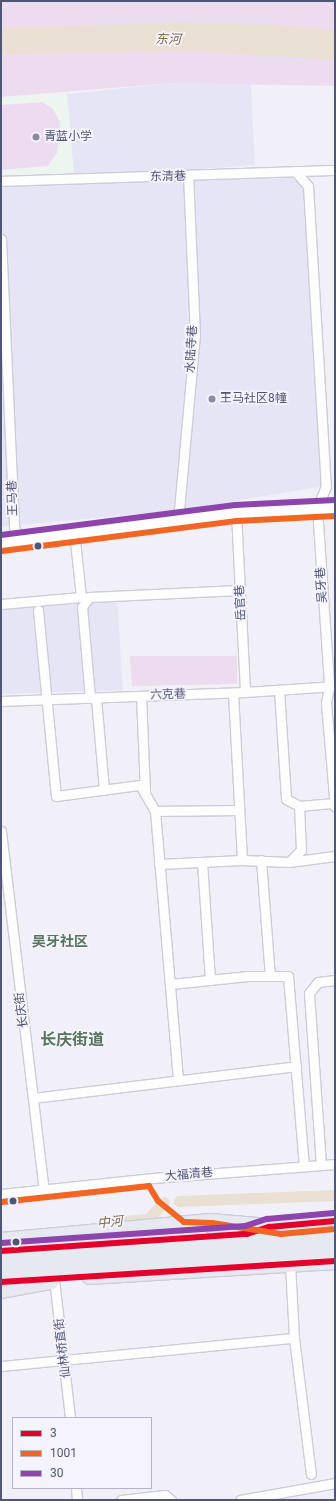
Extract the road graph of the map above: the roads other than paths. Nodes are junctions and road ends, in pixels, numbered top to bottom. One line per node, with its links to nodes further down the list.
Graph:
1 (295, 170): 2 (street, 东清巷); 3 (street, 东清巷); 9 (street)
2 (335, 170)
3 (188, 177): 4 (street, 东清巷); 12 (street, 水陆寺巷)
4 (1, 181)
5 (1, 239): 6 (street, 王马巷)
6 (2, 264): 8 (street, 王马巷)
7 (1, 452): 8 (street)
8 (11, 452): 14 (street, 王马巷)
9 (317, 508): 10 (street); 11 (street); 19 (street, 吴牙巷)
10 (335, 508)
11 (236, 513): 12 (street); 16 (street, 岳官巷)
12 (173, 520): 13 (street)
13 (74, 532): 14 (street); 17 (street)
14 (20, 540): 15 (street)
15 (1, 543)
16 (240, 590): 21 (street, 岳官巷); 24 (street)
17 (1, 604)
18 (38, 610): 25 (street)
19 (332, 686): 20 (street, 六克巷); 29 (street, 吴牙巷)
20 (279, 690): 21 (street, 六克巷); 30 (street)
21 (245, 692): 22 (street, 六克巷)
22 (233, 693): 23 (street, 六克巷); 32 (street)
23 (141, 696): 24 (street, 六克巷); 28 (street)
24 (93, 698): 25 (street, 六克巷); 27 (street)
25 (45, 700): 26 (street, 六克巷); 27 (street)
26 (1, 701)
27 (104, 790): 28 (street)
28 (145, 792): 33 (street)
29 (335, 803): 30 (street); 31 (street, 吴牙巷)
30 (299, 806): 39 (street)
31 (335, 807)
32 (240, 810): 33 (street); 36 (street)
33 (155, 811): 40 (street)
34 (1, 831): 41 (street, 长庆街)
35 (335, 856): 39 (street)
36 (242, 860): 37 (street); 38 (street)
37 (262, 860): 39 (street); 42 (street)
38 (202, 862): 40 (street); 43 (street)
39 (289, 862)
40 (159, 864): 45 (street)
41 (5, 903): 48 (street, 长庆街)
42 (270, 976): 43 (street); 46 (street)
43 (210, 980): 45 (street)
44 (335, 980): 50 (street)
45 (171, 984): 47 (street)
46 (296, 1066): 47 (street); 51 (street)
47 (178, 1080): 48 (street)
48 (33, 1098): 52 (street, 长庆街)
49 (335, 1164): 50 (street, 大福清巷)
50 (321, 1165): 51 (street, 大福清巷)
51 (304, 1166): 52 (street, 大福清巷)
52 (44, 1189): 53 (street, 大福清巷)
53 (1, 1194)
54 (335, 1221): 55 (main road)
55 (269, 1227): 57 (highway); 59 (main road)
56 (335, 1234): 60 (highway)
57 (1, 1241)
58 (335, 1249): 63 (highway)
59 (1, 1251)
60 (1, 1261)
61 (335, 1261): 62 (main road)
62 (290, 1264): 64 (main road); 67 (street)
63 (1, 1275)
64 (54, 1278): 65 (main road); 66 (highway); 68 (street, 仙林桥直街)
65 (1, 1282)
66 (1, 1289)
67 (294, 1338): 68 (street); 71 (street)
68 (65, 1361): 69 (street); 70 (street, 仙林桥直街)
69 (1, 1366)
70 (70, 1417)
71 (311, 1474)
72 (335, 1483): 77 (street)
73 (76, 1489): 74 (street)
74 (77, 1500)
75 (121, 1500): 76 (street)
76 (171, 1500)
77 (240, 1500)

